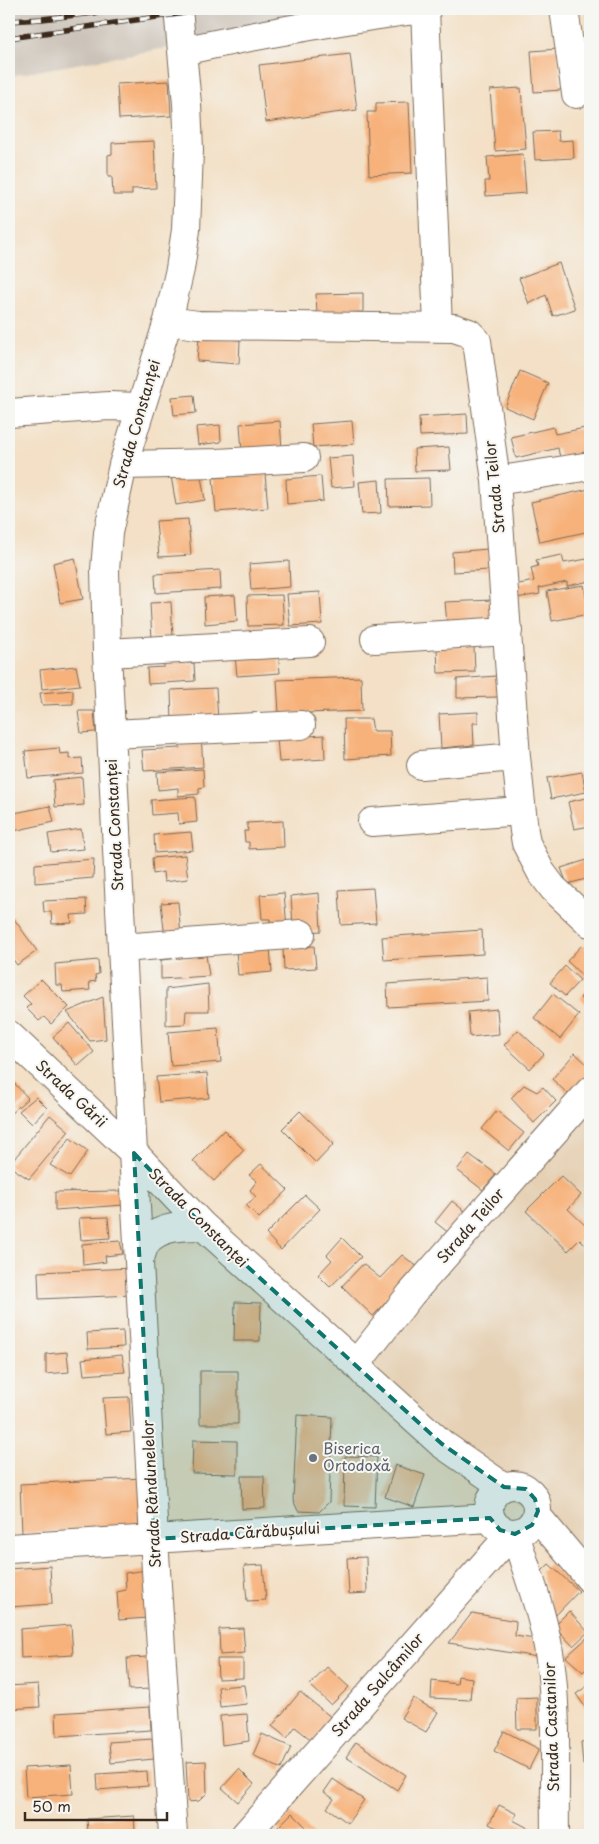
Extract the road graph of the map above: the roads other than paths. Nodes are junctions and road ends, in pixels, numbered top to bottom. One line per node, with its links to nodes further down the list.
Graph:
1 (178, 9): 4 (street, Strada Constanței)
2 (423, 9): 4 (street); 7 (street)
3 (564, 9): 5 (street)
4 (182, 51): 6 (street, Strada Constanței)
5 (576, 94)
6 (168, 321): 7 (street, Strada Teilor); 8 (street, Strada Constanței)
7 (438, 327): 13 (street, Strada Teilor)
8 (140, 407): 9 (street); 11 (street, Strada Constanței)
9 (9, 413)
10 (304, 458): 11 (street)
11 (123, 465): 17 (street, Strada Constanței)
12 (590, 466): 13 (street)
13 (496, 481): 14 (street, Strada Teilor)
14 (508, 631): 15 (street); 20 (street, Strada Teilor)
15 (374, 639)
16 (310, 642): 17 (street)
17 (107, 653): 19 (street, Strada Constanței)
18 (301, 725): 19 (street)
19 (110, 734): 26 (street, Strada Constanței)
20 (516, 757): 21 (street); 22 (street, Strada Teilor)
21 (421, 764)
22 (521, 811): 23 (street); 24 (street, Strada Teilor)
23 (372, 822)
24 (590, 923)
25 (301, 934): 26 (street)
26 (122, 948): 29 (street, Strada Constanței)
27 (9, 1035): 29 (street, Strada Gării)
28 (590, 1091): 32 (street, Strada Teilor)
29 (134, 1153): 30 (street, Strada Constanței); 31 (street, Strada Rândunelelor)
30 (202, 1226): 31 (street); 32 (street, Strada Constanței)
31 (140, 1258): 34 (street, Strada Rândunelelor)
32 (356, 1364): 33 (street, Strada Constanței)
33 (510, 1518): 34 (street, Strada Cărăbușului); 36 (street); 38 (street, Strada Salcâmilor); 39 (street, Strada Castanilor)
34 (154, 1539): 35 (street, Strada Cărăbușului); 37 (street, Strada Rândunelelor)
35 (9, 1548)
36 (587, 1575)
37 (173, 1835)
38 (244, 1835)
39 (555, 1835)

